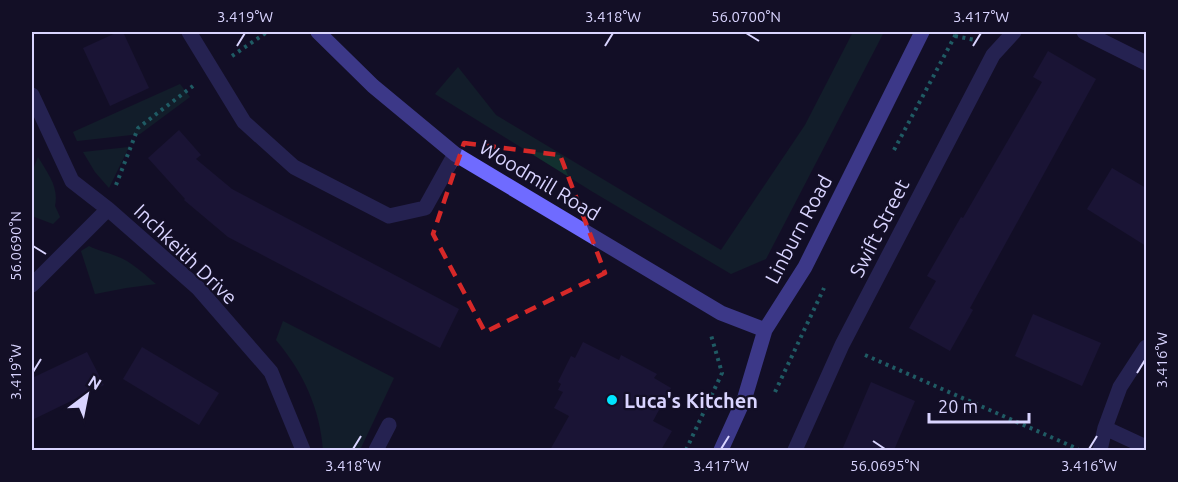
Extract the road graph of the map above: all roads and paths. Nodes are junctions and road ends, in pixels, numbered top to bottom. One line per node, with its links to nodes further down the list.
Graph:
1 (189, 32): 9 (street)
2 (267, 32): 9 (path)
3 (318, 32): 12 (street, Woodmill Road)
4 (922, 32): 17 (street, Linburn Road)
5 (957, 32): 11 (path)
6 (1014, 32): 18 (street, Swift Street)
7 (1084, 32): 8 (street)
8 (1146, 63)
9 (213, 70): 12 (street); 13 (path)
10 (32, 95): 13 (street, Inchkeith Drive)
11 (894, 150)
12 (455, 154): 16 (street, Woodmill Road)
13 (108, 209): 15 (street); 24 (street, Inchkeith Drive)
14 (827, 281): 20 (path)
15 (32, 285)
16 (721, 313): 17 (street, Woodmill Road); 26 (path)
17 (765, 330): 27 (street, Linburn Road)
18 (842, 345): 28 (street, Swift Street); 29 (path)
19 (1146, 347): 22 (street)
20 (773, 397)
21 (389, 425): 25 (street)
22 (1105, 428): 23 (street); 30 (street)
23 (1146, 447)
24 (303, 450)
25 (376, 450)
26 (686, 450)
27 (721, 450)
28 (795, 450)
29 (1081, 450)
30 (1100, 450)

